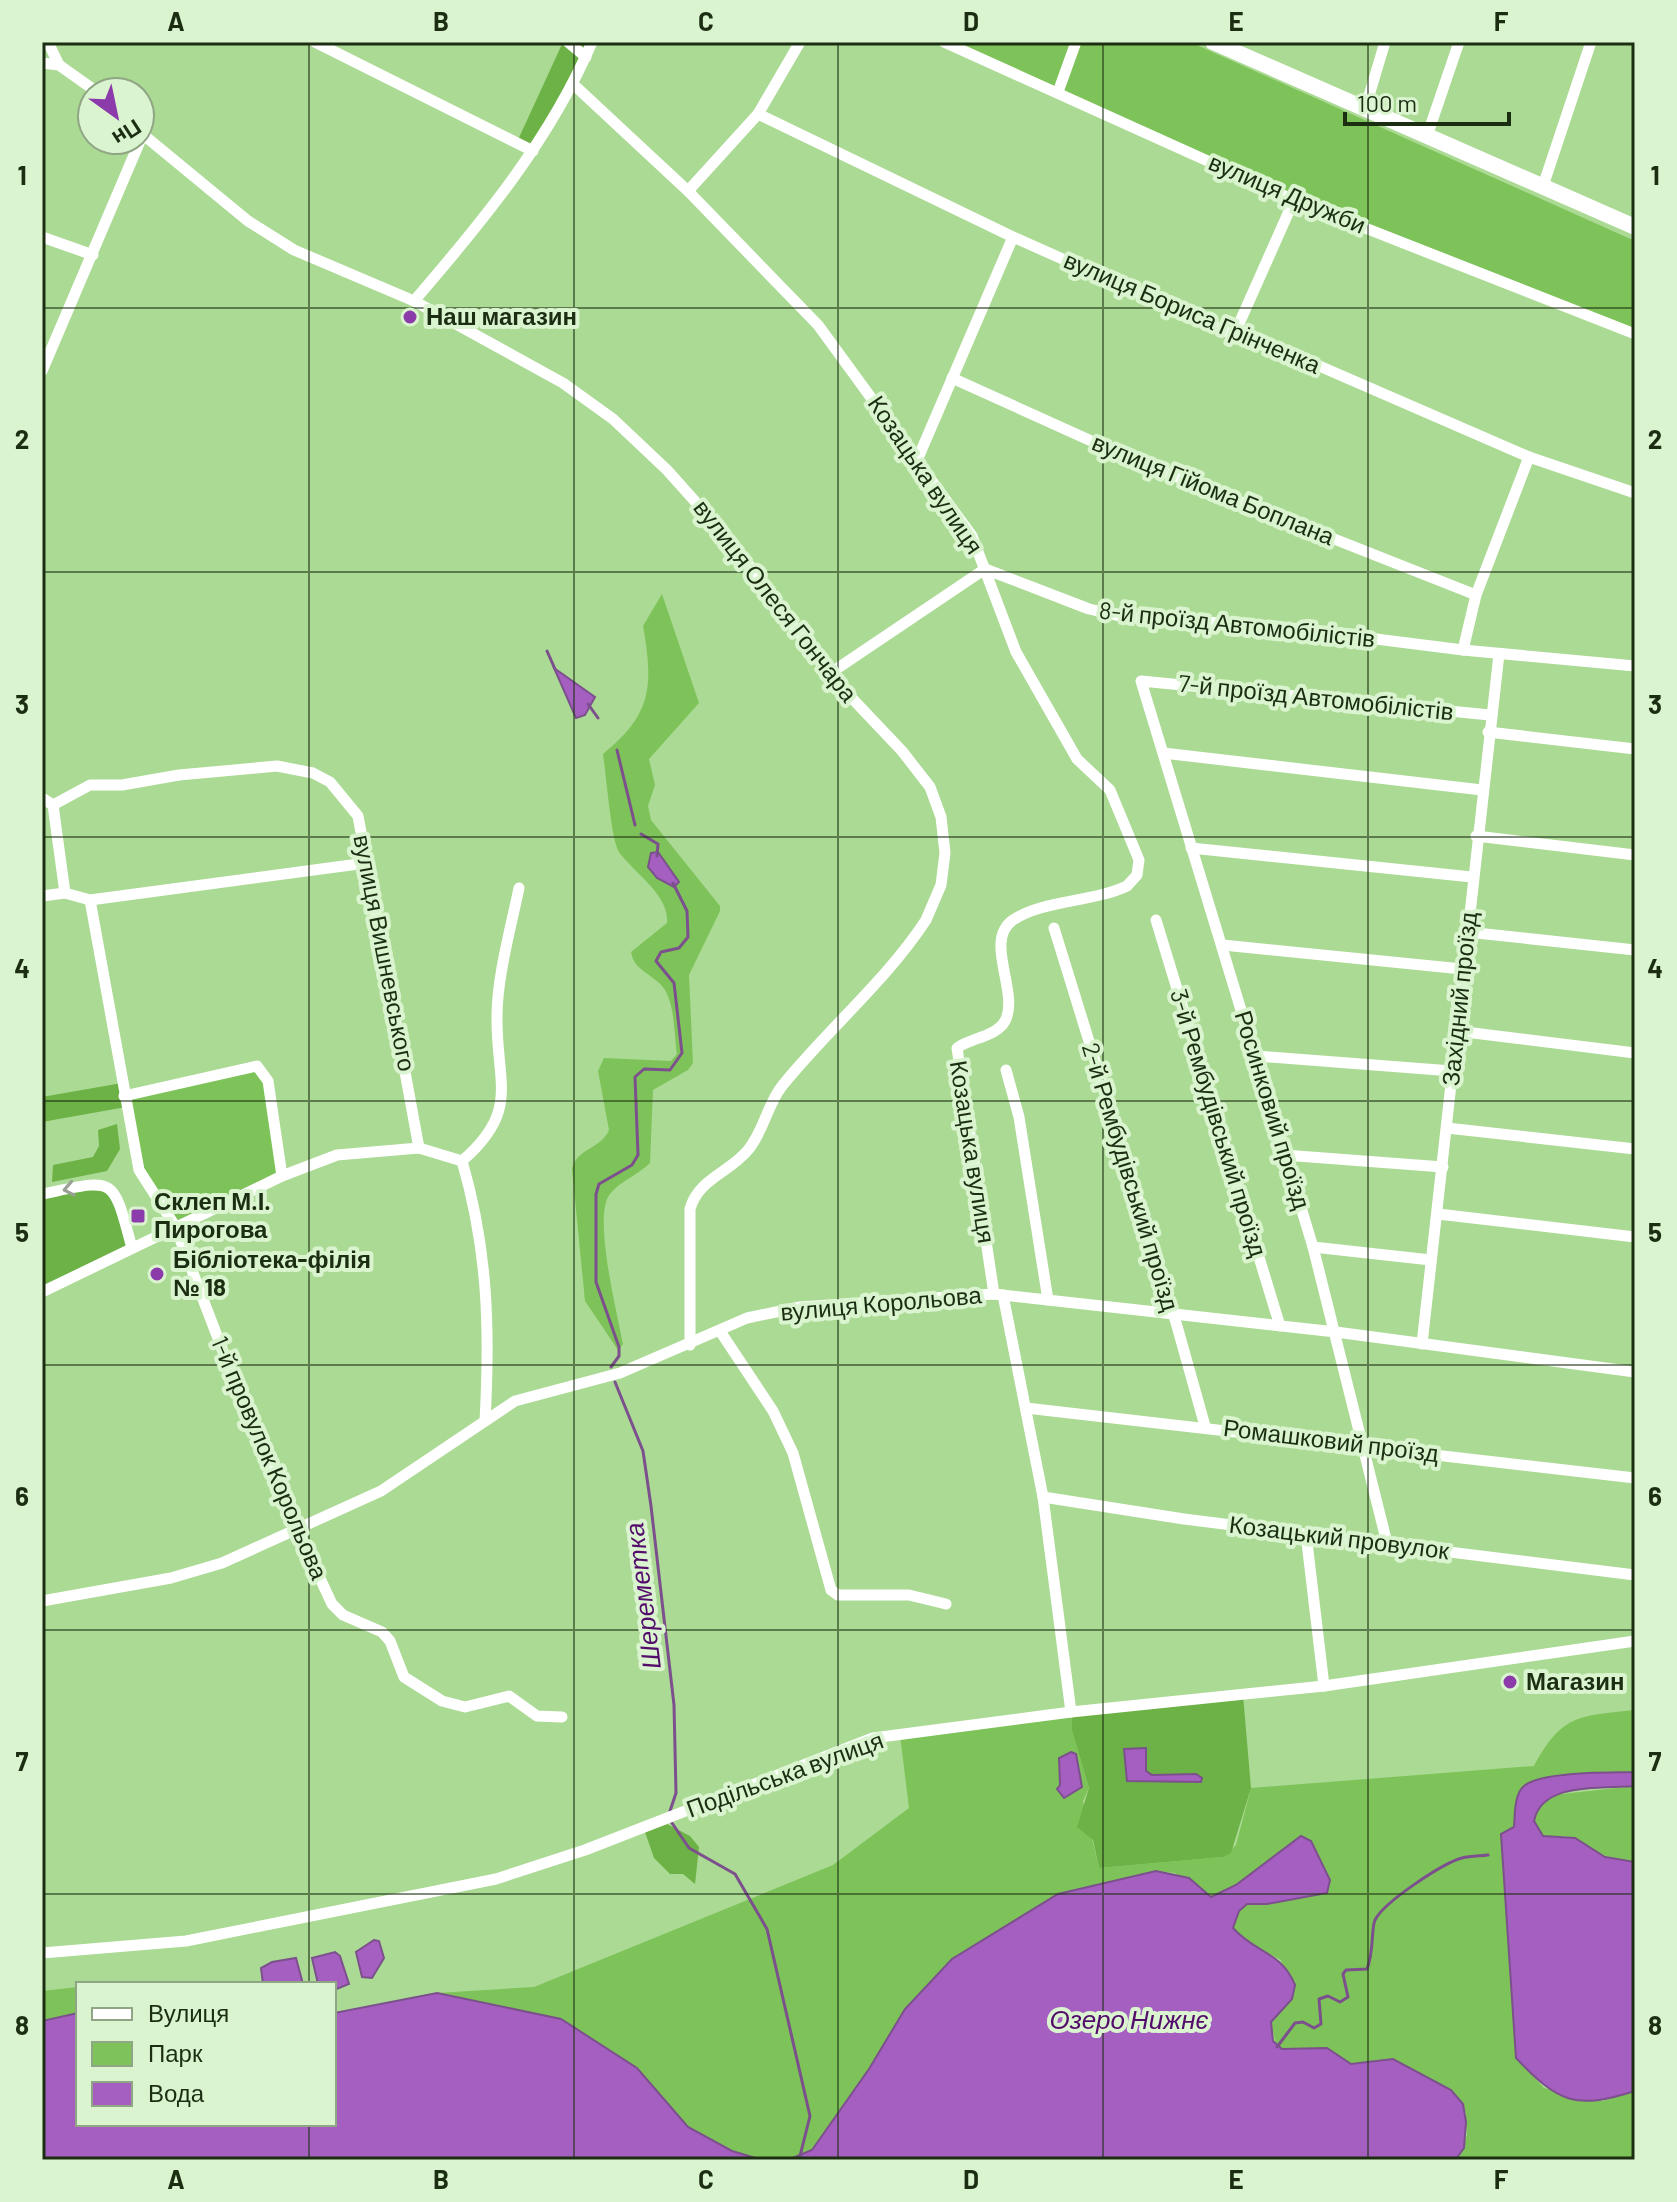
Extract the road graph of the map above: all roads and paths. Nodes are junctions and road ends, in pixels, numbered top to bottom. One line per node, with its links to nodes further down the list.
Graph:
1 (48, 42): 14 (street)
2 (315, 42): 22 (street)
3 (568, 42): 12 (street)
4 (592, 42): 12 (street)
5 (800, 42): 19 (street)
6 (944, 42): 17 (street, вулиця Дружби)
7 (1076, 42): 17 (street)
8 (1213, 42): 18 (main road)
9 (1385, 42): 18 (street)
10 (1459, 42): 20 (street)
11 (1591, 42): 24 (street)
12 (586, 57): 16 (street)
13 (42, 63): 14 (street)
14 (59, 65): 15 (street)
15 (76, 77)
16 (573, 84): 22 (street); 25 (street, Козацька вулиця)
17 (1058, 92): 26 (street, вулиця Дружби)
18 (1365, 109): 20 (main road)
19 (758, 114): 25 (street); 29 (street, вулиця Бориса Грінченка)
20 (1427, 136): 24 (main road)
21 (156, 145): 31 (street, вулиця Олеся Гончара)
22 (533, 151): 31 (street)
23 (132, 156): 30 (street)
24 (1543, 186): 27 (main road)
25 (688, 191): 37 (street, Козацька вулиця)
26 (1294, 200): 32 (street, вулиця Дружби); 33 (street)
27 (1635, 227)
28 (42, 237): 30 (street)
29 (1013, 237): 33 (street, вулиця Бориса Грінченка); 35 (street)
30 (93, 255): 34 (street)
31 (414, 301): 44 (street, вулиця Олеся Гончара)
32 (1635, 334)
33 (1234, 335): 36 (street, вулиця Бориса Грінченка)
34 (42, 371)
35 (952, 378): 37 (street); 40 (street, вулиця Гійома Боплана)
36 (1529, 457): 38 (street, вулиця Бориса Грінченка); 40 (street)
37 (918, 458): 39 (street, Козацька вулиця)
38 (1635, 493)
39 (985, 569): 41 (street, 8-й проїзд Автомобілістів); 44 (street); 88 (street, Козацька вулиця)
40 (1476, 595): 41 (street)
41 (1463, 650): 42 (street, 8-й проїзд Автомобілістів)
42 (1499, 654): 43 (street, 8-й проїзд Автомобілістів); 46 (street, Західний проїзд)
43 (1635, 666)
44 (829, 674): 95 (street, вулиця Олеся Гончара)
45 (1141, 681): 46 (street, 7-й проїзд Автомобілістів); 49 (street, Росинковий проїзд)
46 (1490, 715): 47 (street, Західний проїзд)
47 (1488, 732): 48 (street); 50 (street, Західний проїзд)
48 (1635, 749)
49 (1163, 753): 50 (street); 53 (street, Росинковий проїзд)
50 (1482, 790): 52 (street, Західний проїзд)
51 (47, 802): 55 (street, вулиця Вишневського); 58 (street, вулиця Вишневського)
52 (1476, 836): 54 (street); 56 (street, Західний проїзд)
53 (1191, 848): 56 (street); 64 (street, Росинковий проїзд)
54 (1635, 855)
55 (366, 863): 60 (street); 74 (street, вулиця Вишневського)
56 (1472, 877): 63 (street, Західний проїзд)
57 (519, 888): 77 (street)
58 (65, 893): 59 (street); 60 (street)
59 (42, 896)
60 (90, 900): 72 (street, 1-й провулок Корольова)
61 (1156, 920): 91 (street, 3-й Рембудівський проїзд)
62 (1054, 928): 90 (street, 2-й Рембудівський проїзд)
63 (1467, 932): 65 (street); 66 (street, Західний проїзд)
64 (1223, 945): 66 (street); 69 (street, Росинковий проїзд)
65 (1635, 950)
66 (1462, 969): 67 (street, Західний проїзд)
67 (1457, 1031): 68 (street); 71 (street, Західний проїзд)
68 (1635, 1053)
69 (1256, 1056): 71 (street); 76 (street, Росинковий проїзд)
70 (1006, 1070): 89 (street)
71 (1452, 1071): 73 (street, Західний проїзд)
72 (124, 1096): 79 (street); 82 (street, 1-й провулок Корольова)
73 (1447, 1128): 75 (street); 78 (street, Західний проїзд)
74 (419, 1148): 77 (street); 79 (street)
75 (1635, 1149)
76 (1284, 1155): 78 (street); 84 (street, Росинковий проїзд)
77 (462, 1161): 98 (street)
78 (1443, 1167): 81 (street, Західний проїзд)
79 (282, 1176): 82 (street)
80 (42, 1194): 85 (street, one-way to 80)
81 (1438, 1214): 83 (street); 86 (street, Західний проїзд)
82 (175, 1226): 85 (street); 103 (street, 1-й провулок Корольова)
83 (1635, 1237)
84 (1313, 1247): 86 (street); 93 (street, Росинковий проїзд)
85 (132, 1248): 87 (street)
86 (1431, 1260): 94 (street, Західний проїзд)
87 (42, 1292)
88 (998, 1295): 89 (street, вулиця Корольова); 92 (street, вулиця Корольова); 97 (street, Козацька вулиця)
89 (1048, 1300): 90 (street, вулиця Корольова)
90 (1171, 1315): 91 (street, вулиця Корольова); 99 (street, 2-й Рембудівський проїзд)
91 (1280, 1326): 93 (street, вулиця Корольова)
92 (720, 1331): 95 (street, вулиця Корольова); 108 (street)
93 (1336, 1332): 94 (street, вулиця Корольова); 100 (street, Росинковий проїзд)
94 (1422, 1344): 96 (street, вулиця Корольова)
95 (690, 1345): 98 (street, вулиця Корольова)
96 (1635, 1372)
97 (1026, 1408): 99 (street, Ромашковий проїзд); 102 (street, Козацька вулиця)
98 (485, 1421): 103 (street, вулиця Корольова)
99 (1205, 1426): 100 (street, Ромашковий проїзд)
100 (1363, 1445): 101 (street, Ромашковий проїзд); 105 (street, Росинковий проїзд)
101 (1635, 1478)
102 (1043, 1497): 104 (street, Козацький провулок); 111 (street, Козацька вулиця)
103 (297, 1531): 107 (street, вулиця Корольова); 112 (street, 1-й провулок Корольова)
104 (1306, 1534): 105 (street, Козацький провулок); 110 (street)
105 (1387, 1543): 106 (street, Козацький провулок)
106 (1635, 1575)
107 (42, 1601)
108 (946, 1604)
109 (1635, 1641): 110 (street, Подільська вулиця)
110 (1324, 1686): 111 (street, Подільська вулиця)
111 (1071, 1712): 113 (street, Подільська вулиця)
112 (562, 1717)
113 (42, 1953)

